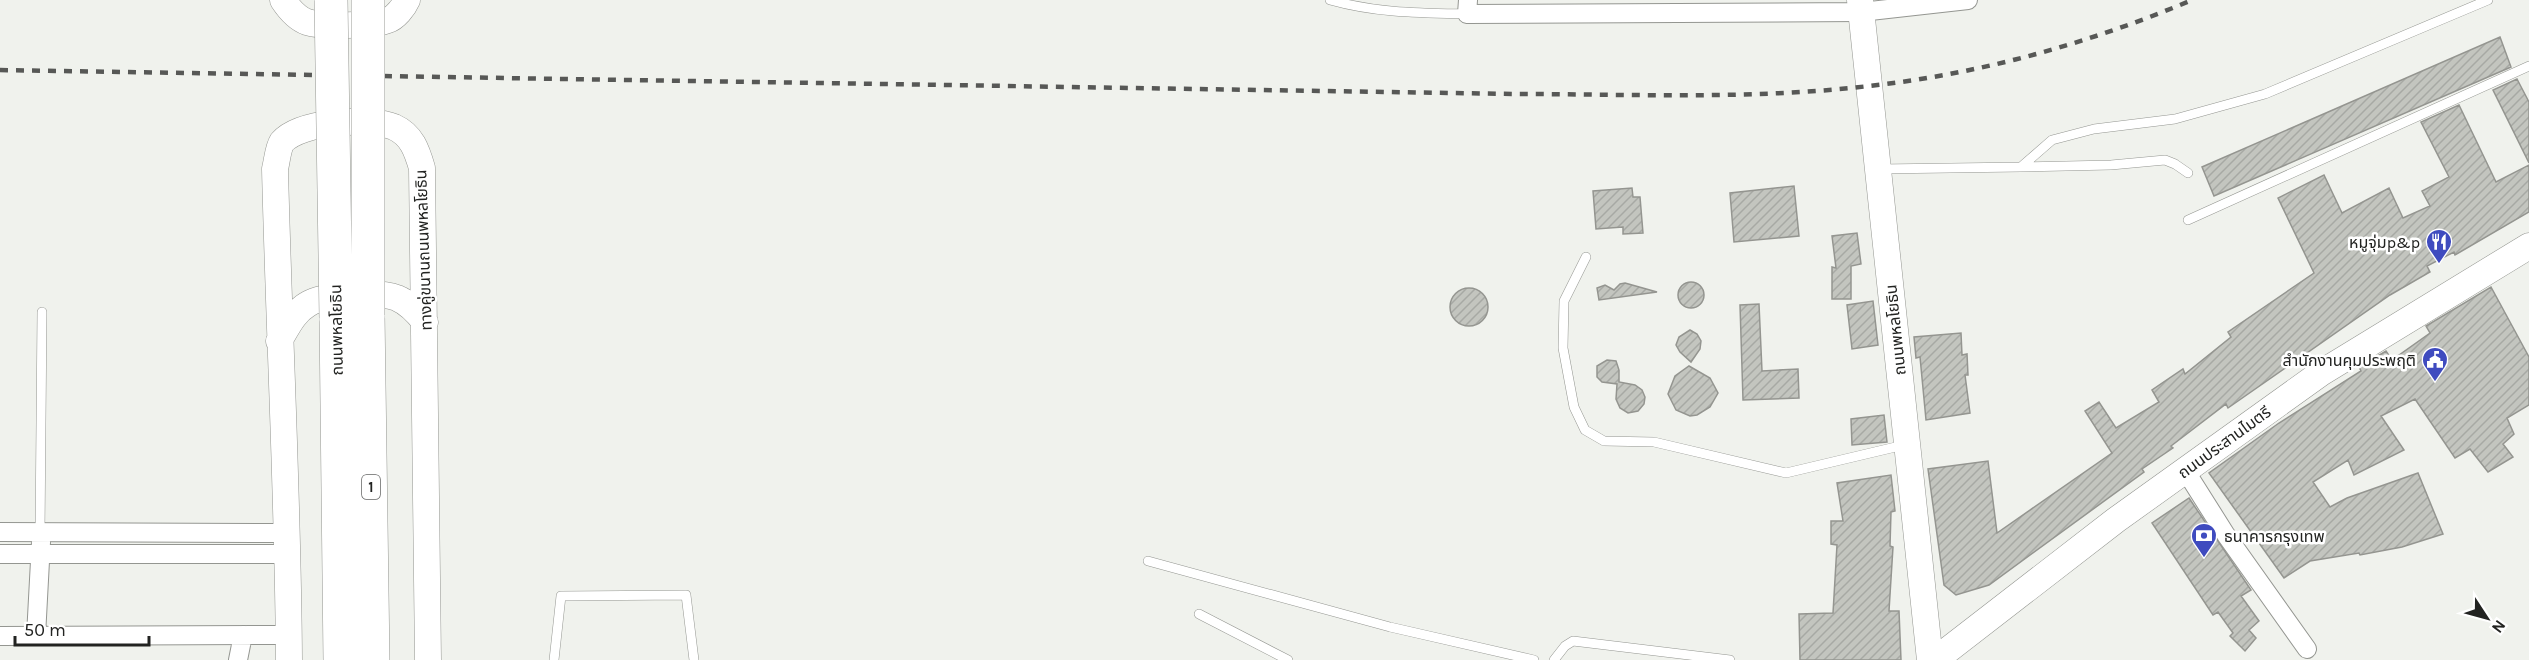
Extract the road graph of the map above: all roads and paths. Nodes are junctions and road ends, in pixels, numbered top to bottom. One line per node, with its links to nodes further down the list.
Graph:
1 (283, 0): 4 (main road)
2 (332, 0): 36 (highway, ถนนพหลโยธิน / 1, bridge)
3 (368, 0): 37 (highway, ถนนพหลโยธิน / 1, bridge)
4 (407, 0)
5 (1330, 0): 9 (lane)
6 (1968, 0): 8 (street)
7 (2488, 0): 11 (lane)
8 (1860, 6): 9 (street); 12 (main road, ถนนพหลโยธิน)
9 (1467, 7)
10 (2529, 66): 14 (lane)
11 (2021, 167): 12 (lane); 13 (lane)
12 (1878, 169): 20 (main road, ถนนพหลโยธิน)
13 (2188, 173)
14 (2188, 220)
15 (2528, 251): 21 (main road, ถนนประสานไมตรี)
16 (1586, 256): 20 (lane)
17 (42, 312): 23 (lane)
18 (425, 322): 19 (main road); 19 (main road, ทางคู่ขนานถนนพหลโยธิน); 38 (main road, ทางคู่ขนานถนนพหลโยธิน)
19 (279, 341): 24 (main road, ทางคู่ขนานถนนพหลโยธิน)
20 (1907, 445): 45 (main road, ถนนพหลโยธิน)
21 (2185, 470): 33 (street); 46 (main road, ถนนประสานไมตรี)
22 (0, 532): 23 (street)
23 (40, 534): 24 (street); 26 (street)
24 (288, 543): 26 (street); 30 (main road, ทางคู่ขนานถนนพหลโยธิน)
25 (0, 554): 26 (street)
26 (41, 554): 32 (street)
27 (1148, 561): 42 (lane)
28 (1199, 614): 41 (lane)
29 (243, 635): 30 (street); 32 (street); 34 (street)
30 (289, 635): 35 (main road, ทางคู่ขนานถนนพหลโยธิน)
31 (0, 636): 32 (street)
32 (36, 636)
33 (2307, 649)
34 (238, 660)
35 (289, 660)
36 (340, 660)
37 (373, 660)
38 (428, 660)
39 (554, 660): 40 (lane)
40 (694, 660)
41 (1288, 660)
42 (1534, 660)
43 (1554, 660): 44 (lane)
44 (1730, 660)
45 (1930, 660)
46 (1935, 660)

